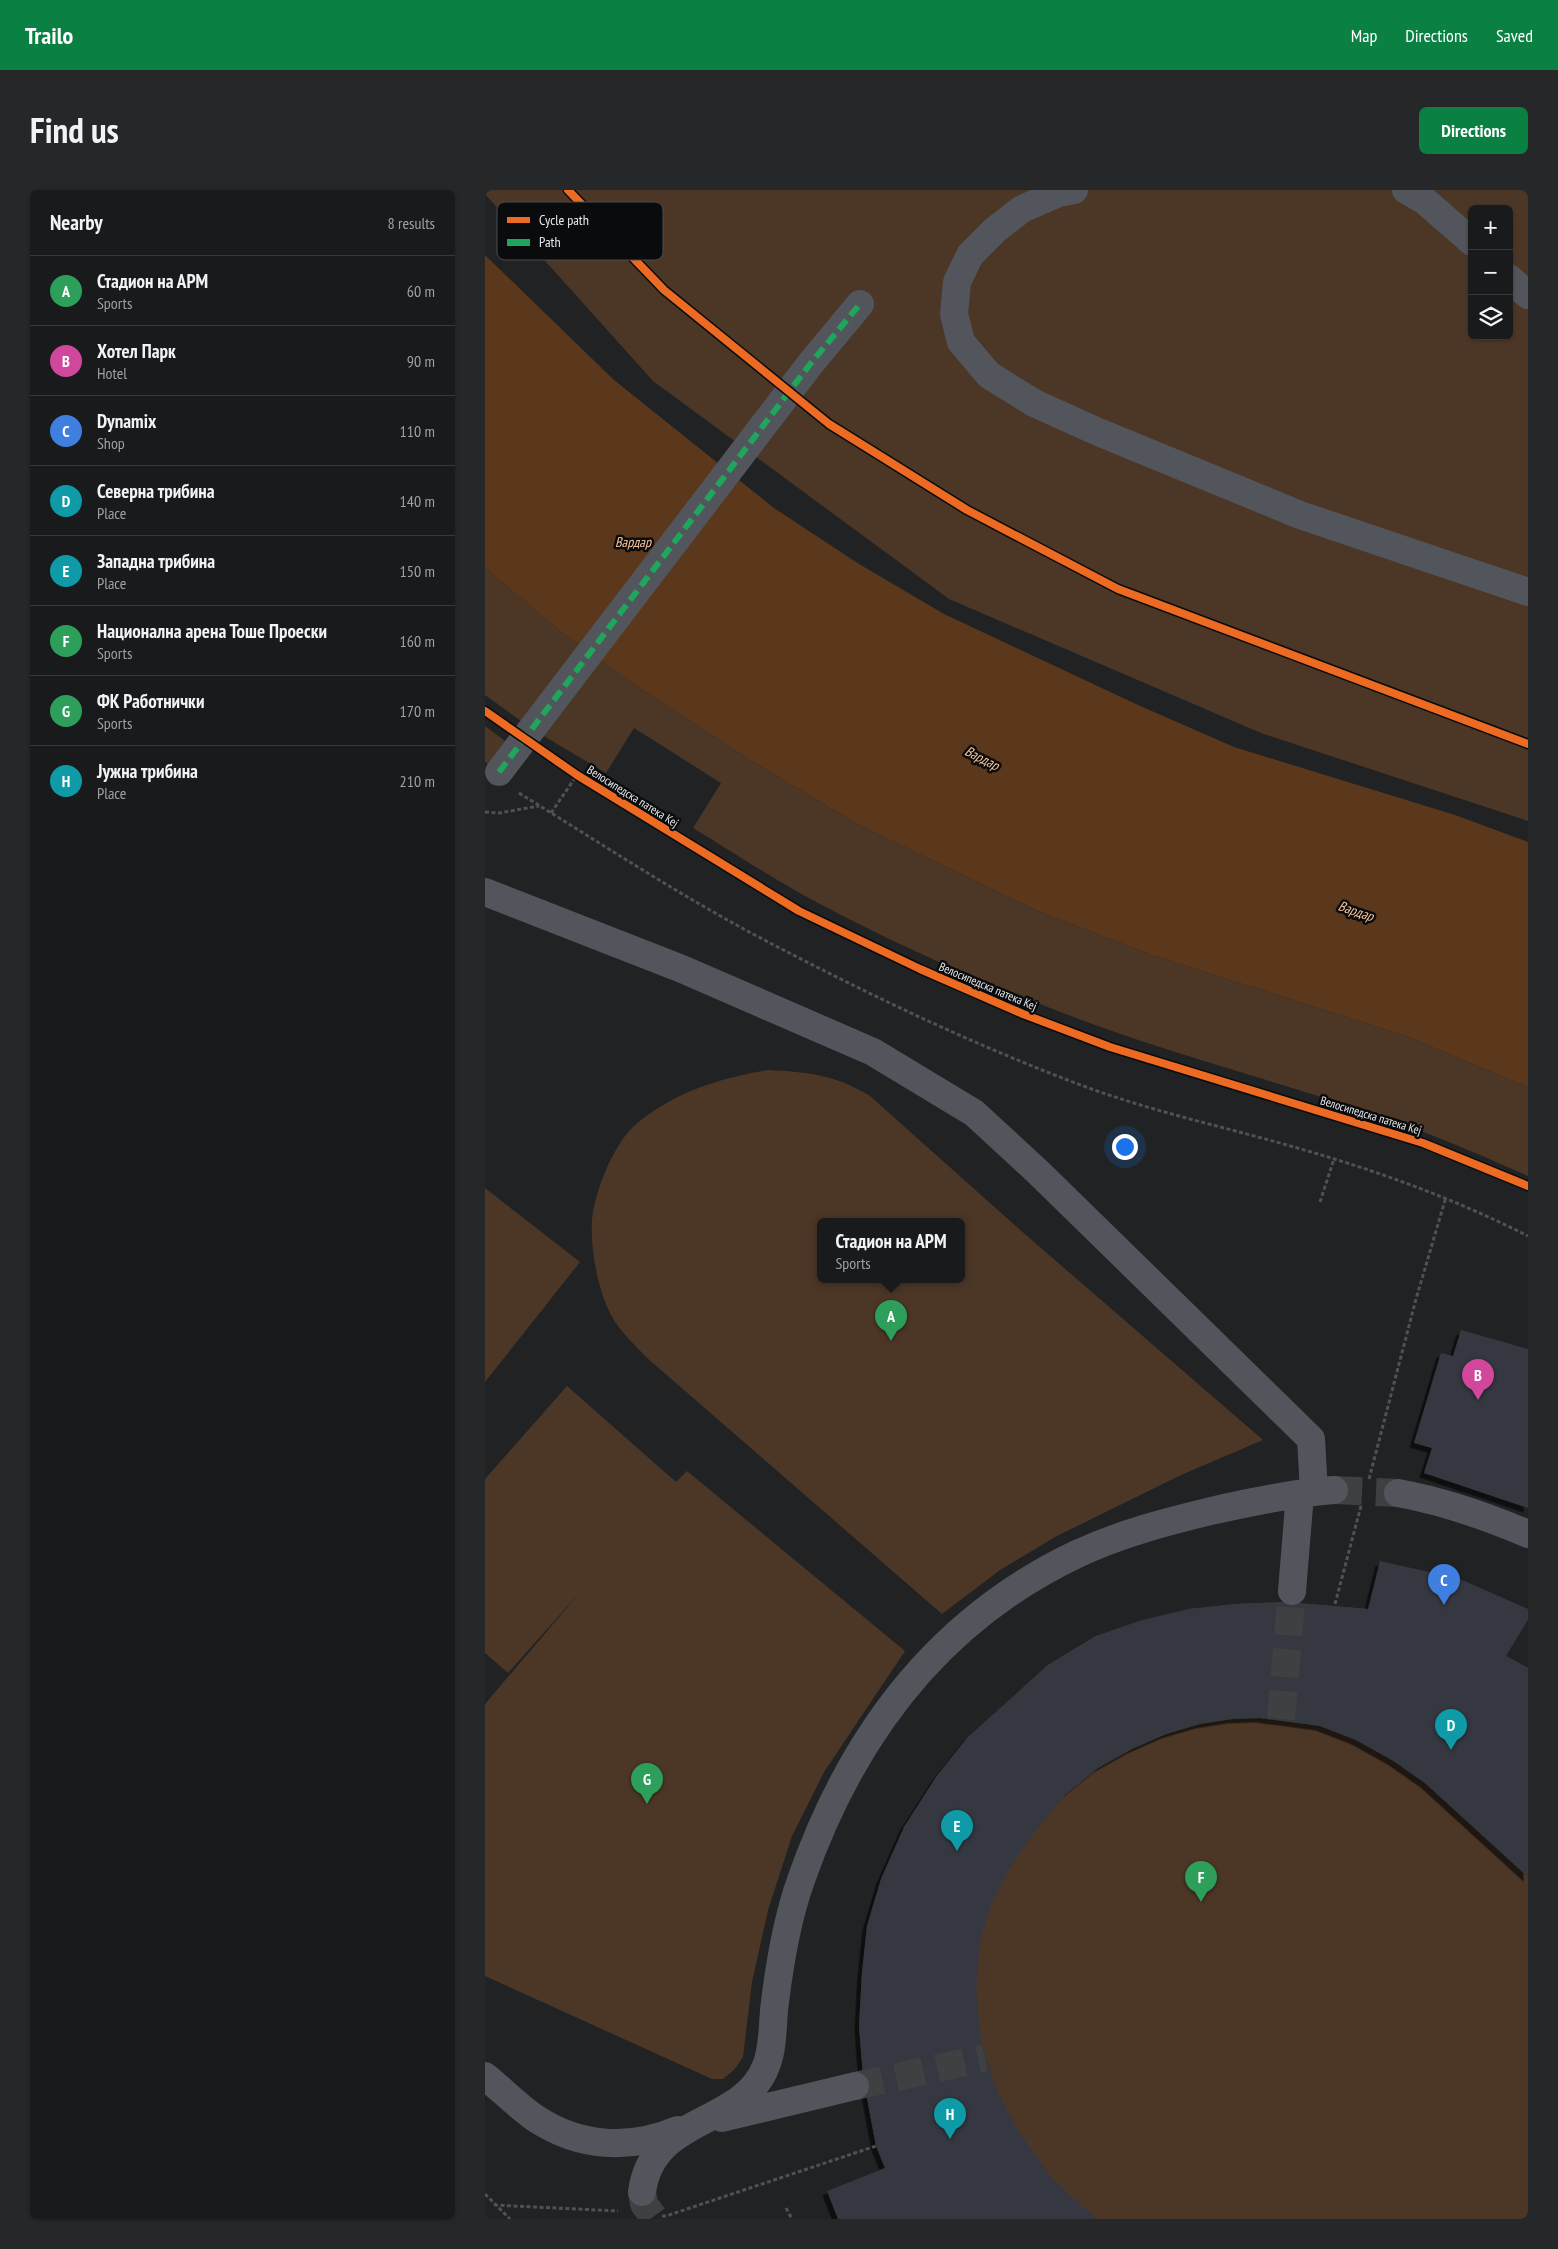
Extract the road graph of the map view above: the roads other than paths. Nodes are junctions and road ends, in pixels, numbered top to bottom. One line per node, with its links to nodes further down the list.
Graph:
1 (1074, 190): 7 (street)
2 (1406, 190): 3 (street)
3 (1468, 239)
4 (1513, 282): 5 (street)
5 (1528, 296)
6 (860, 304): 8 (street)
7 (1528, 592)
8 (499, 772)
9 (485, 892): 10 (street)
10 (1316, 1492): 13 (street); 16 (street)
11 (1398, 1492): 12 (street)
12 (1528, 1534)
13 (1292, 1591)
14 (485, 2076): 16 (street)
15 (855, 2086): 16 (street)
16 (695, 2124): 17 (street)
17 (642, 2192)

